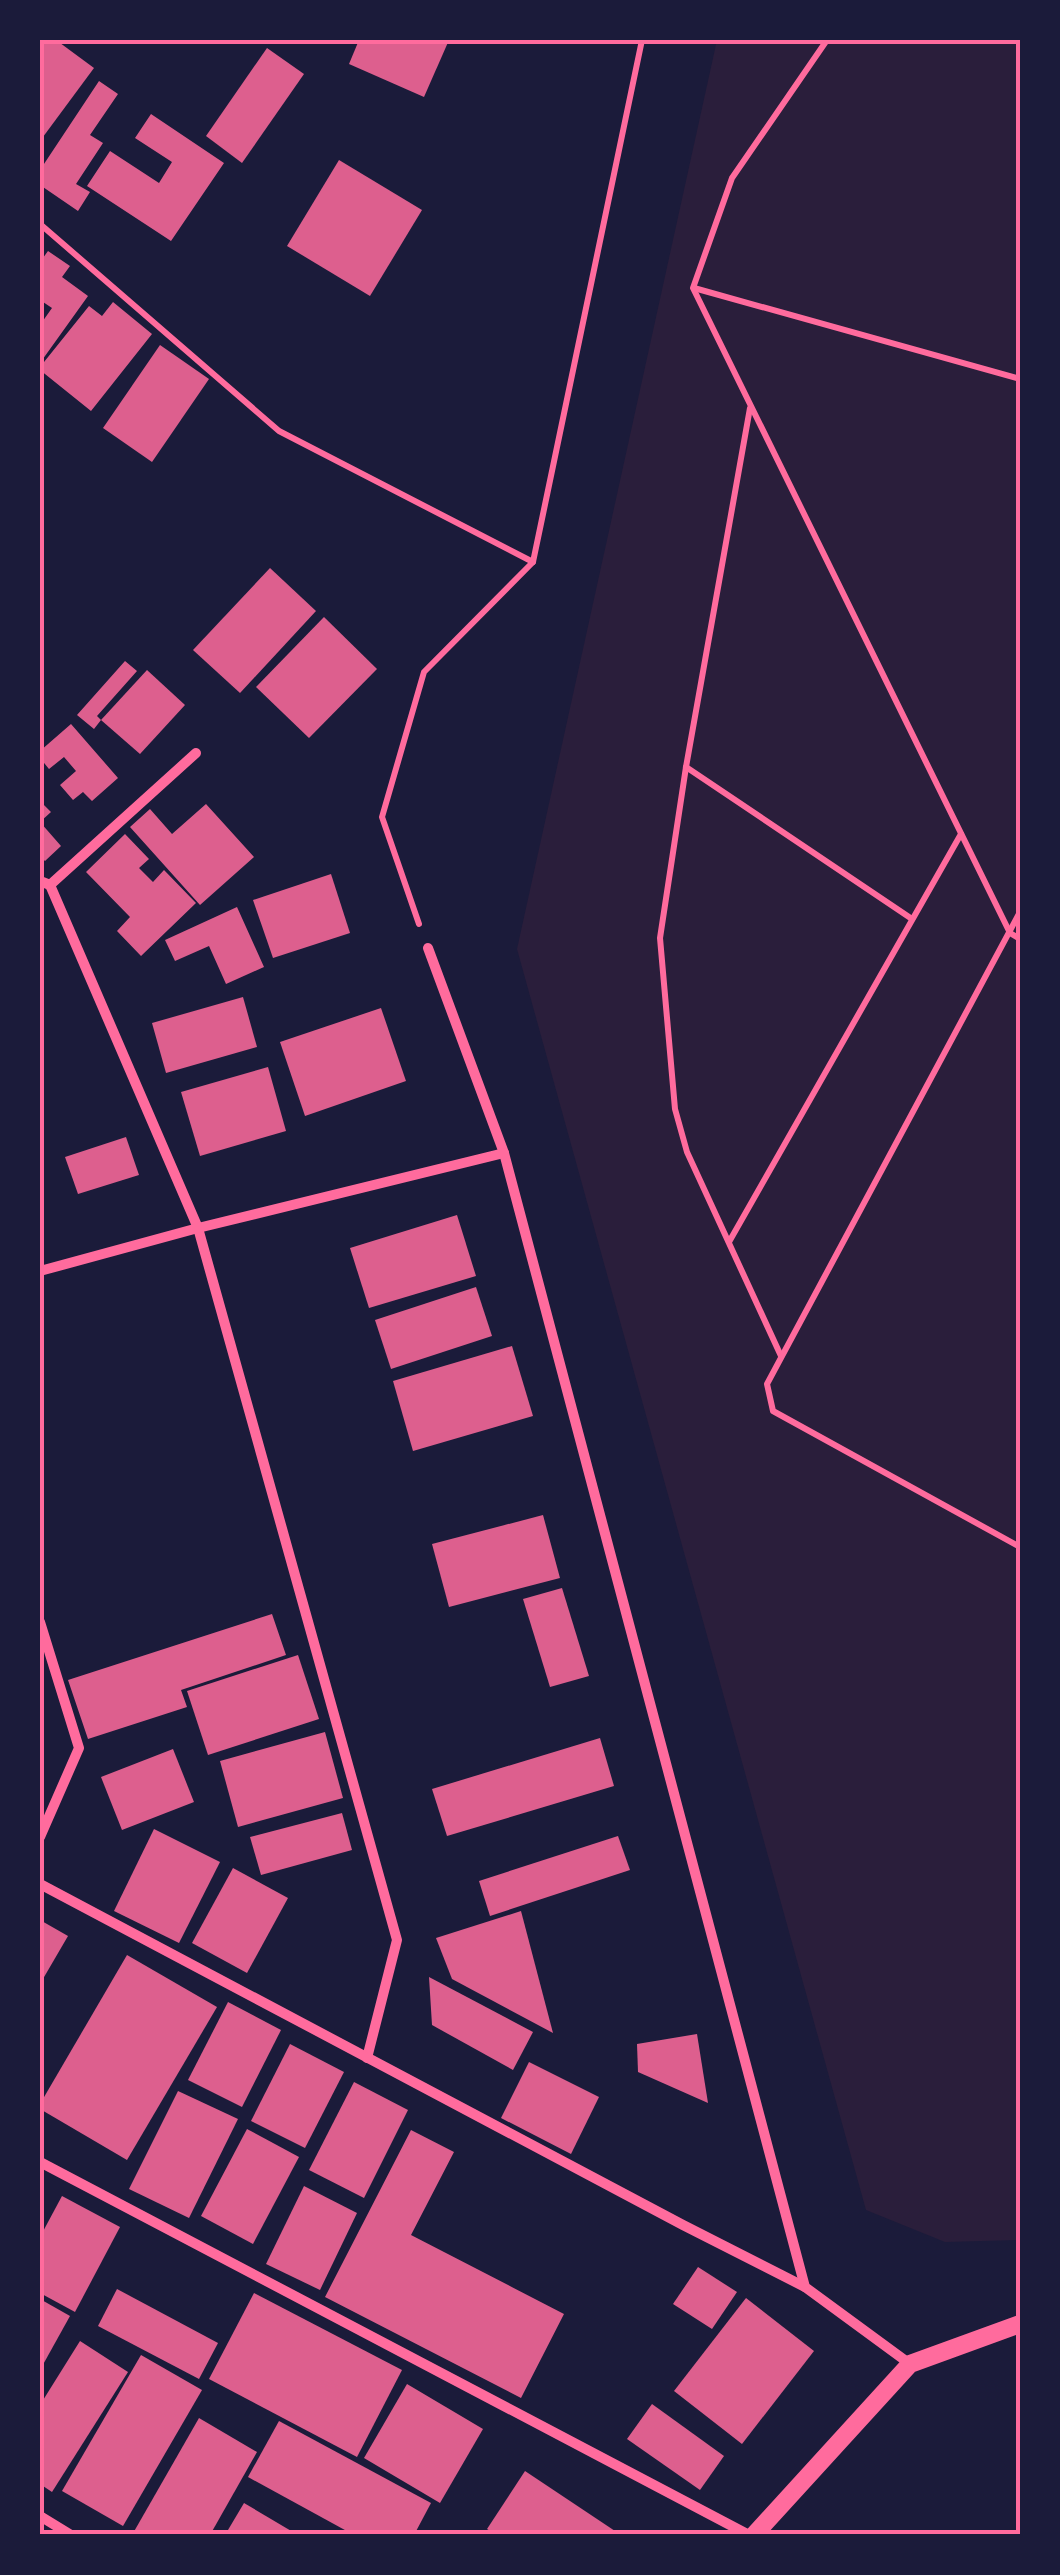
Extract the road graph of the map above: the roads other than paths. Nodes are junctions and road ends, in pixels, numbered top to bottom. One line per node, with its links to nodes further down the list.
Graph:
1 (196, 752): 2 (street)
2 (45, 884): 5 (street)
3 (428, 948): 4 (street)
4 (504, 1153): 5 (street); 12 (street)
5 (198, 1228): 6 (street); 10 (street)
6 (40, 1271)
7 (40, 1622): 8 (street)
8 (40, 1837)
9 (40, 1884): 10 (street)
10 (367, 2058): 12 (street)
11 (40, 2162): 17 (street)
12 (805, 2287): 14 (street)
13 (1020, 2324): 14 (street)
14 (910, 2364): 17 (street)
15 (40, 2516): 16 (street)
16 (71, 2535)
17 (752, 2535)

